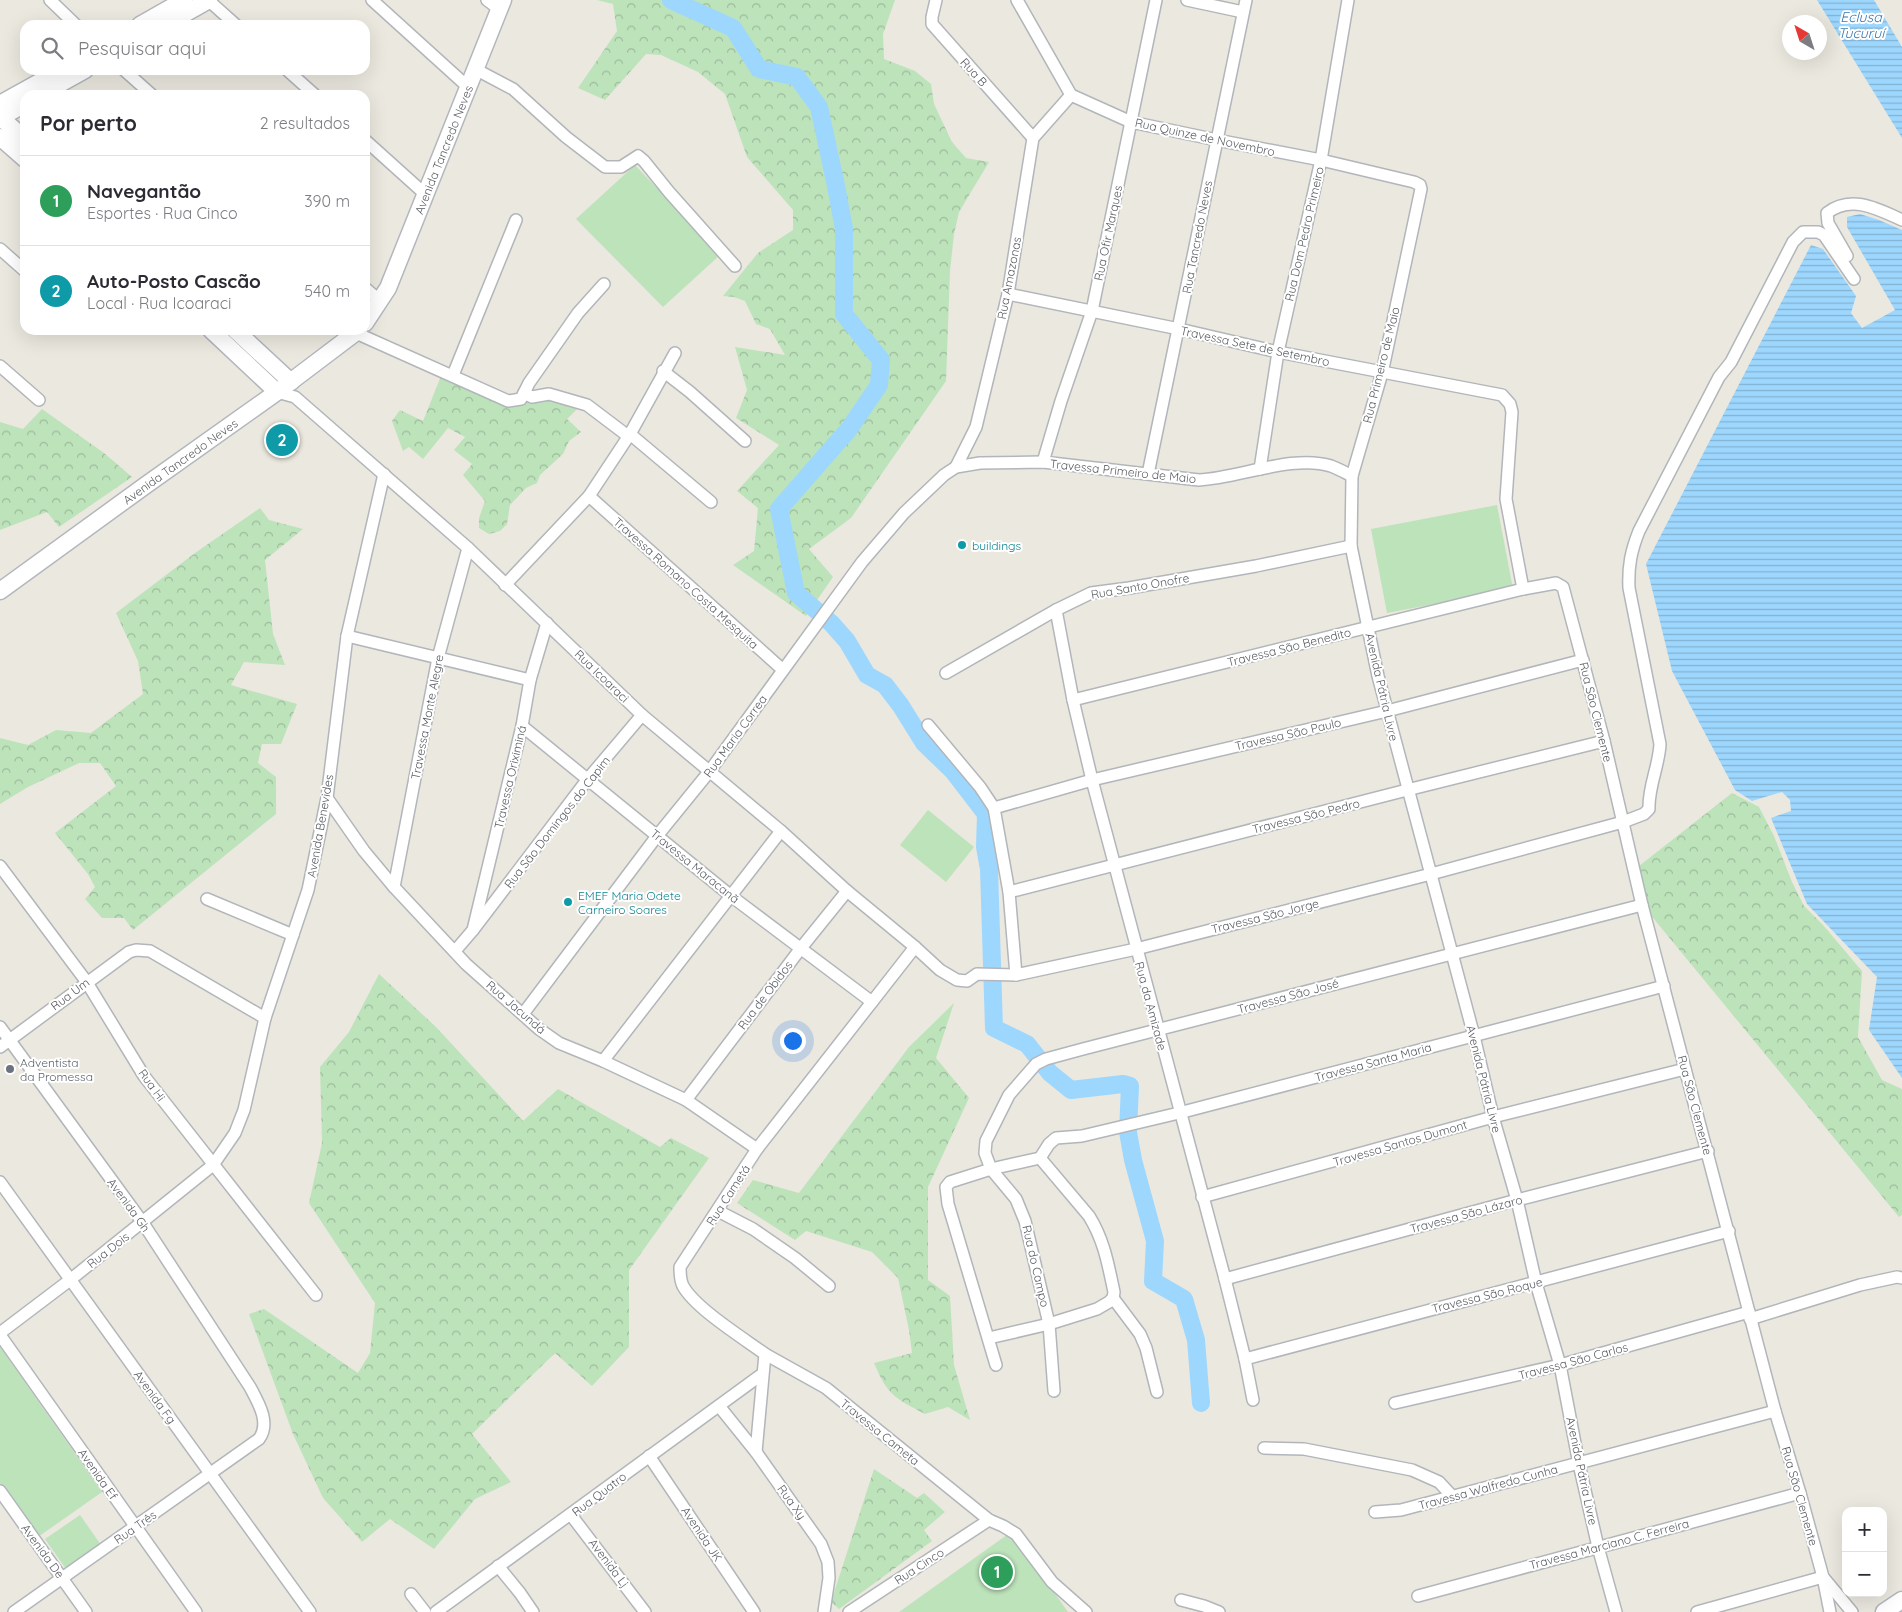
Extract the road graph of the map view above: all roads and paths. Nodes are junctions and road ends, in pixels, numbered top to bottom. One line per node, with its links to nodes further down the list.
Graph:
1 (50, 0): 13 (street)
2 (184, 0): 14 (street)
3 (209, 0): 15 (street); 16 (street)
4 (372, 0): 22 (street)
5 (936, 0): 35 (street, Rua B)
6 (1017, 0): 28 (street)
7 (1156, 0): 32 (street, Rua Ofir Marques)
8 (1187, 0): 12 (street)
9 (1246, 0): 12 (street, Rua Tancredo Neves)
10 (1348, 0): 39 (street, Rua Dom Pedro Primeiro)
11 (496, 3): 17 (street, Avenida Tancredo Neves)
12 (1243, 12): 36 (street, Rua Tancredo Neves)
13 (71, 20)
14 (149, 20)
15 (174, 20)
16 (231, 20)
17 (475, 69): 22 (street, Avenida Tancredo Neves); 45 (street)
18 (52, 75): 23 (street)
19 (76, 75): 24 (street)
20 (130, 75): 25 (street)
21 (292, 75): 26 (street)
22 (468, 86): 41 (street, Avenida Tancredo Neves)
23 (25, 90)
24 (49, 90)
25 (146, 90)
26 (308, 90)
27 (20, 93): 29 (street)
28 (1071, 95): 32 (street, Rua Quinze de Novembro); 35 (street)
29 (0, 104)
30 (20, 107): 31 (street)
31 (0, 118): 33 (street)
32 (1131, 122): 36 (street, Rua Quinze de Novembro); 51 (street, Rua Ofir Marques)
33 (20, 135)
34 (0, 137): 38 (street)
35 (1033, 138): 49 (street, Rua Amazonas)
36 (1217, 140): 39 (street, Rua Quinze de Novembro); 53 (street, Rua Tancredo Neves)
37 (370, 144): 41 (street)
38 (20, 155)
39 (1321, 160): 40 (street, Rua Quinze de Novembro); 58 (street, Rua Dom Pedro Primeiro)
40 (1420, 185): 62 (street, Rua Primeiro de Maio)
41 (425, 194): 50 (street, Avenida Tancredo Neves)
42 (516, 220): 63 (street)
43 (1902, 220): 105 (street, Travessa São Jorge)
44 (0, 249): 46 (street)
45 (735, 266)
46 (20, 267)
47 (604, 284): 66 (street)
48 (370, 292): 50 (street)
49 (1008, 294): 51 (street, Travessa Sete de Setembro); 71 (street, Rua Amazonas)
50 (380, 301): 52 (street, Avenida Tancredo Neves)
51 (1092, 312): 53 (street, Travessa Sete de Setembro); 70 (street, Rua Ofir Marques)
52 (370, 315)
53 (1179, 329): 58 (street, Travessa Sete de Setembro); 74 (street, Rua Tancredo Neves)
54 (370, 334): 63 (street)
55 (216, 335): 65 (street)
56 (240, 335): 64 (street)
57 (353, 335): 64 (street, Avenida Tancredo Neves)
58 (1278, 352): 62 (street, Travessa Sete de Setembro); 72 (street, Rua Dom Pedro Primeiro)
59 (675, 353): 61 (street)
60 (0, 366): 67 (street)
61 (663, 371): 68 (street); 69 (street)
62 (1382, 373): 75 (street, Rua Primeiro de Maio); 82 (street, Travessa Sete de Setembro)
63 (453, 375): 66 (street)
64 (293, 389): 65 (street, Avenida Tancredo Neves); 73 (street, Rua Icoaraci)
65 (277, 392): 83 (street, Avenida Tancredo Neves)
66 (524, 393): 68 (street)
67 (39, 400)
68 (629, 435): 76 (street); 77 (street)
69 (745, 441)
70 (1043, 462): 71 (street, Travessa Primeiro de Maio); 74 (street, Travessa Primeiro de Maio)
71 (956, 467): 90 (street, Rua Maria Correa)
72 (1260, 469): 74 (street, Travessa Primeiro de Maio); 75 (street, Travessa Primeiro de Maio)
73 (384, 474): 79 (street, Rua Icoaraci); 87 (street, Avenida Benevides)
74 (1148, 474)
75 (1352, 476): 78 (street, Rua Primeiro de Maio)
76 (589, 496): 80 (street); 90 (street, Travessa Romano Costa Mesquita)
77 (711, 502)
78 (1352, 546): 84 (street, Rua Santo Onofre); 86 (street, Avenida Pátria Livre)
79 (468, 548): 80 (street, Rua Icoaraci); 88 (street, Travessa Monte Alegre)
80 (505, 585): 85 (street, Rua Icoaraci)
81 (1563, 587): 82 (street, Travessa São Benedito); 89 (street, Rua São Clemente)
82 (1523, 589): 86 (street, Travessa São Benedito)
83 (0, 591)
84 (1056, 610): 91 (street, Rua Santo Onofre); 93 (street, Rua da Amizade)
85 (547, 623): 92 (street, Travessa Oriximiná); 95 (street, Rua Icoaraci)
86 (1368, 627): 93 (street, Travessa São Benedito); 94 (street, Avenida Pátria Livre)
87 (347, 636): 88 (street); 103 (street, Avenida Benevides)
88 (438, 658): 92 (street); 111 (street, Travessa Monte Alegre)
89 (1583, 660): 94 (street, Travessa São Paulo); 98 (street, Rua São Clemente)
90 (783, 670): 99 (street, Rua Maria Correa)
91 (946, 673)
92 (530, 680): 97 (street, Travessa Oriximiná)
93 (1073, 700): 101 (street, Rua da Amizade)
94 (1387, 711): 101 (street, Travessa São Paulo); 102 (street, Avenida Pátria Livre)
95 (642, 715): 99 (street, Rua Icoaraci); 100 (street, Rua São Domingos do Capim)
96 (928, 725): 104 (street)
97 (522, 726): 100 (street, Travessa Maracanã); 117 (street, Travessa Oriximiná)
98 (1604, 741): 102 (street, Travessa São Pedro); 105 (street, Rua São Clemente)
99 (709, 772): 106 (street, Rua Icoaraci); 107 (street, Rua Maria Correa)
100 (587, 780): 107 (street, Travessa Maracanã); 117 (street, Rua São Domingos do Capim)
101 (1092, 780): 104 (street, Travessa São Paulo); 108 (street, Rua da Amizade)
102 (1407, 790): 108 (street, Travessa São Pedro); 110 (street, Avenida Pátria Livre)
103 (327, 798): 111 (street, Rua Jacundá); 118 (street, Avenida Benevides)
104 (994, 808): 113 (street)
105 (1623, 822): 110 (street, Travessa São Jorge); 116 (street, Rua São Clemente)
106 (781, 831): 112 (street, Rua Icoaraci); 114 (street)
107 (657, 836): 114 (street, Travessa Maracanã); 128 (street, Rua Maria Correa)
108 (1115, 864): 113 (street, Travessa São Pedro); 121 (street, Rua da Amizade)
109 (0, 866): 125 (street, Rua Hi)
110 (1431, 874): 121 (street, Travessa São Jorge); 123 (street, Avenida Pátria Livre)
111 (394, 888): 122 (street, Rua Jacundá)
112 (847, 891): 119 (street, Rua Icoaraci); 120 (street, Rua de Obidos)
113 (1009, 892): 124 (street)
114 (731, 896): 120 (street, Travessa Maracanã); 134 (street)
115 (207, 899): 118 (street)
116 (1642, 905): 123 (street, Travessa São José); 126 (street, Rua São Clemente)
117 (473, 930): 122 (street, Rua São Domingos do Capim)
118 (293, 935): 129 (street, Avenida Benevides)
119 (916, 946): 124 (street, Travessa São Jorge); 127 (street, Rua Cametá)
120 (801, 948): 127 (street, Travessa Maracanã); 136 (street, Rua de Obidos)
121 (1136, 949): 124 (street, Travessa São Jorge); 131 (street, Rua da Amizade)
122 (455, 951): 128 (street, Rua Jacundá)
123 (1452, 953): 131 (street, Travessa São José); 132 (street, Avenida Pátria Livre)
124 (1016, 976)
125 (86, 982): 129 (street, Rua Um); 133 (street, Rua Um); 143 (street, Rua Hi)
126 (1664, 986): 132 (street, Travessa Santa Maria); 135 (street, Rua São Clemente)
127 (872, 1002): 139 (street, Rua Cametá)
128 (523, 1014): 134 (street, Rua Jacundá)
129 (265, 1018): 143 (street, Avenida Benevides)
130 (0, 1027): 133 (street, Avenida Gh)
131 (1158, 1031): 137 (street, Rua da Amizade); 141 (street, Travessa São José)
132 (1474, 1036): 137 (street, Travessa Santa Maria); 138 (street, Avenida Pátria Livre)
133 (5, 1044): 149 (street, Avenida Gh)
134 (604, 1061): 136 (street, Rua Jacundá)
135 (1685, 1069): 138 (street, Travessa Santos Dumont); 140 (street, Rua São Clemente)
136 (686, 1100): 139 (street, Rua Jacundá)
137 (1179, 1113): 142 (street, Travessa Santa Maria); 146 (street, Rua da Amizade)
138 (1493, 1117): 146 (street, Travessa Santos Dumont); 147 (street, Avenida Pátria Livre)
139 (757, 1149): 148 (street, Rua Cametá)
140 (1708, 1151): 147 (street, Travessa São Lázaro); 150 (street, Rua São Clemente)
141 (984, 1152): 144 (street, Rua do Campo)
142 (1040, 1158): 144 (street); 157 (street)
143 (213, 1165): 149 (street, Rua Dois); 156 (street, Rua Hi)
144 (991, 1169): 159 (street, Rua do Campo); 161 (street)
145 (0, 1182): 153 (street, Avenida Fg)
146 (1202, 1197): 152 (street, Rua da Amizade)
147 (1517, 1200): 152 (street, Travessa São Lázaro); 154 (street, Avenida Pátria Livre)
148 (718, 1211): 155 (street); 162 (street, Rua Cametá)
149 (143, 1223): 153 (street, Rua Dois); 173 (street, Avenida Gh)
150 (1729, 1231): 154 (street, Travessa São Roque); 158 (street, Rua São Clemente)
151 (1902, 1278): 158 (street, Travessa São Carlos)
152 (1224, 1279): 163 (street, Rua da Amizade)
153 (70, 1280): 160 (street, Rua Dois); 178 (street, Avenida Fg)
154 (1536, 1283): 163 (street, Travessa São Roque); 165 (street, Avenida Pátria Livre)
155 (829, 1286)
156 (316, 1295)
157 (1113, 1298): 159 (street); 168 (street)
158 (1750, 1316): 165 (street, Travessa São Carlos); 172 (street, Rua São Clemente)
159 (1049, 1324): 161 (street); 167 (street, Rua do Campo)
160 (0, 1334): 185 (street, Avenida Ef)
161 (989, 1338): 164 (street)
162 (765, 1354): 166 (street); 184 (street, Travessa Cameta)
163 (1245, 1360): 169 (street, Rua da Amizade)
164 (996, 1366)
165 (1560, 1366): 170 (street, Travessa São Carlos); 177 (street, Avenida Pátria Livre)
166 (762, 1375): 171 (street, Rua Quatro); 175 (street)
167 (1054, 1391)
168 (1157, 1392)
169 (1253, 1400)
170 (1395, 1403)
171 (719, 1406): 175 (street, Rua Xy); 176 (street, Rua Quatro)
172 (1775, 1411): 177 (street, Travessa Walfredo Cunha); 180 (street, Rua São Clemente)
173 (255, 1442): 178 (street, Rua Três)
174 (1264, 1448): 181 (street)
175 (756, 1452): 203 (street, Rua Xy)
176 (649, 1456): 183 (street, Rua Quatro); 202 (street, Avenida JK)
177 (1579, 1464): 181 (street, Travessa Walfredo Cunha); 186 (street, Avenida Pátria Livre)
178 (210, 1473): 185 (street, Rua Três); 197 (street, Avenida Fg)
179 (0, 1491): 189 (street, Avenida De)
180 (1800, 1493): 186 (street, Travessa Marciano C. Ferreira); 188 (street, Rua São Clemente)
181 (1452, 1496): 182 (street, Travessa Walfredo Cunha)
182 (1374, 1512)
183 (571, 1514): 187 (street, Rua Quatro); 201 (street, Avenida Lj)
184 (989, 1520): 204 (street, Rua Cinco); 205 (street, Travessa Cameta)
185 (136, 1527): 189 (street, Rua Três); 196 (street, Avenida Ef)
186 (1598, 1547): 191 (street, Travessa Marciano C. Ferreira); 207 (street, Avenida Pátria Livre)
187 (498, 1566): 199 (street, Rua Quatro); 200 (street)
188 (1823, 1577): 208 (street); 209 (street); 210 (street, Rua São Clemente)
189 (62, 1578): 194 (street, Rua Três); 195 (street, Avenida De)
190 (411, 1594): 198 (street)
191 (1418, 1596)
192 (1181, 1600): 206 (street)
193 (1902, 1600): 211 (street)
194 (14, 1612)
195 (86, 1612)
196 (196, 1612)
197 (310, 1612)
198 (425, 1612)
199 (436, 1612)
200 (534, 1612)
201 (645, 1612)
202 (754, 1612)
203 (824, 1612)
204 (848, 1612)
205 (1086, 1612)
206 (1219, 1612)
207 (1616, 1612)
208 (1697, 1612)
209 (1830, 1612)
210 (1852, 1612)
211 (1884, 1612)

